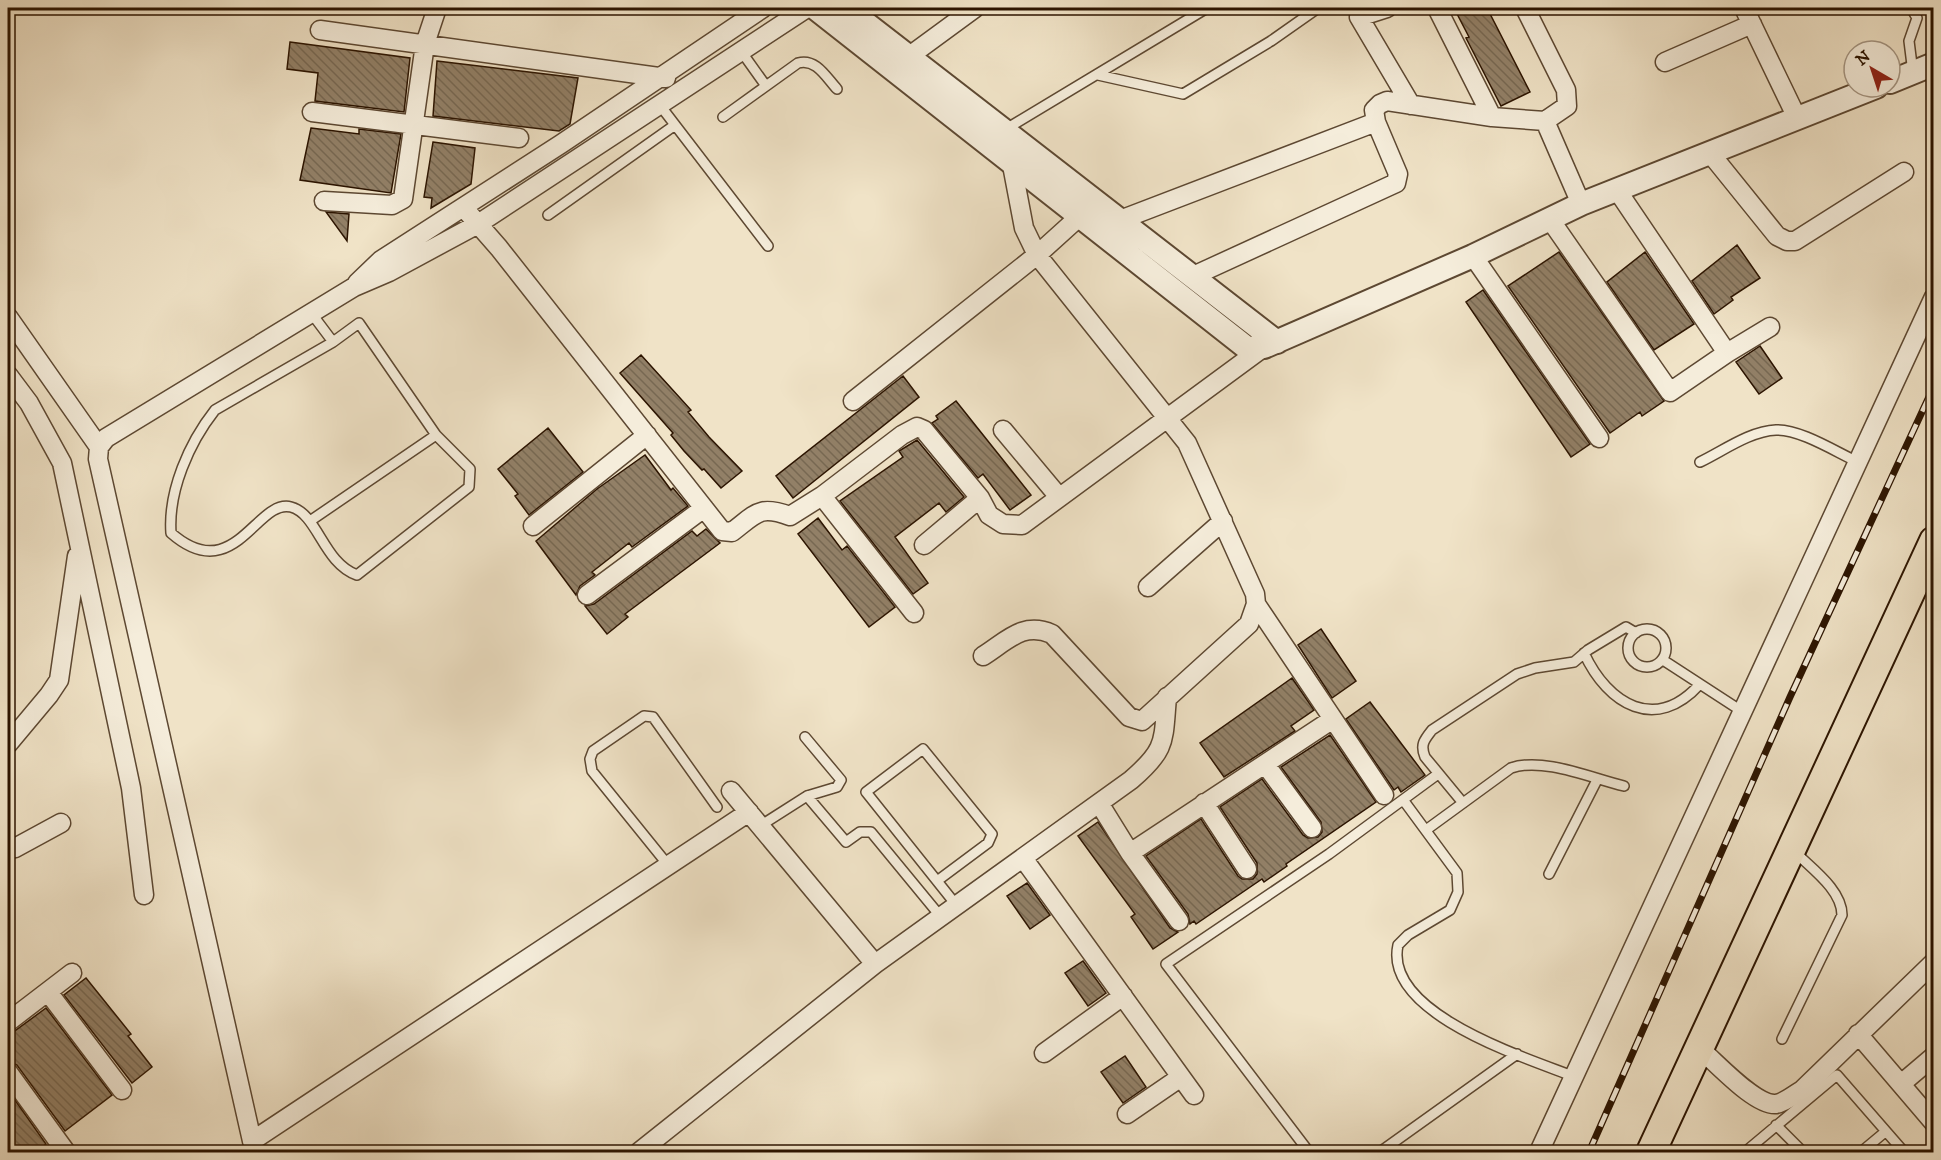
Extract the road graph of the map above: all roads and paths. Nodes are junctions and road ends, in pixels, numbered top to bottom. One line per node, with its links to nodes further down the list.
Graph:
1 (437, 8): 15 (street)
2 (762, 8): 21 (street)
3 (807, 8): 16 (street)
4 (815, 8): 18 (street)
5 (846, 8): 18 (street)
6 (975, 8): 18 (street)
7 (1207, 8): 20 (lane)
8 (1318, 8): 20 (lane)
9 (1387, 8): 28 (street)
10 (1437, 8): 31 (street)
11 (1525, 8): 33 (street)
12 (1911, 8): 19 (lane)
13 (1748, 16): 17 (street); 32 (street)
14 (320, 30): 15 (street)
15 (425, 44): 21 (street); 36 (street)
16 (741, 51): 23 (street); 24 (lane)
17 (1665, 62)
18 (899, 63): 37 (street); 40 (street)
19 (1923, 68): 22 (street)
20 (1098, 75): 37 (lane)
21 (660, 76): 23 (street); 45 (street)
22 (1902, 77)
23 (691, 84): 27 (street)
24 (766, 86): 25 (lane); 30 (lane)
25 (837, 89)
26 (1845, 99): 32 (street)
27 (659, 105): 35 (lane); 50 (street)
28 (1411, 105): 31 (street); 34 (street)
29 (312, 111): 36 (street)
30 (723, 117)
31 (1492, 117): 33 (street)
32 (1797, 118): 39 (street)
33 (1545, 121): 44 (street)
34 (1376, 122): 49 (street); 54 (street)
35 (675, 125): 46 (lane); 51 (lane)
36 (415, 127): 38 (street); 43 (street)
37 (1006, 129): 49 (street)
38 (519, 138)
39 (1710, 153): 41 (street); 42 (street)
40 (1012, 165): 47 (street); 52 (street)
41 (1904, 172)
42 (1617, 190): 44 (street); 62 (street)
43 (324, 201)
44 (1581, 204): 48 (street)
45 (464, 208): 50 (street); 55 (street)
46 (548, 215)
47 (1079, 217): 52 (street); 61 (street)
48 (1549, 218): 53 (street); 62 (street)
49 (1120, 220): 54 (street)
50 (478, 224): 55 (street); 68 (street)
51 (768, 246)
52 (1037, 255): 64 (street); 65 (street)
53 (1473, 256): 61 (street); 69 (street)
54 (1191, 277): 61 (street)
55 (354, 287): 57 (street)
56 (1934, 297): 72 (street)
57 (312, 314): 60 (lane); 70 (street)
58 (8, 317): 70 (street)
59 (1770, 327): 62 (street)
60 (333, 342): 67 (lane); 77 (lane)
61 (1270, 345): 65 (street)
62 (1727, 353)
63 (8, 375): 81 (street)
64 (854, 401)
65 (1166, 417): 74 (street); 78 (street)
66 (1003, 430): 74 (street)
67 (436, 435): 77 (lane); 77 (lane)
68 (647, 435): 76 (street); 79 (street)
69 (1599, 438)
70 (99, 447): 148 (street)
71 (1700, 462): 72 (lane)
72 (1858, 462): 93 (street)
73 (822, 496): 75 (street); 76 (street); 86 (street)
74 (1059, 497): 75 (street)
75 (980, 498): 82 (street)
76 (704, 508): 84 (street)
77 (310, 520)
78 (1223, 521): 83 (street); 85 (street)
79 (533, 526)
80 (1934, 541): 113 (main road)
81 (78, 542): 96 (street); 121 (street)
82 (924, 545)
83 (1148, 587)
84 (587, 595)
85 (1257, 604): 92 (street); 94 (street)
86 (914, 613)
87 (1636, 633): 88 (lane); 90 (lane); 90 (lane)
88 (1584, 653): 91 (lane); 98 (lane)
89 (983, 656): 92 (street)
90 (1663, 660): 91 (lane)
91 (1700, 684): 93 (lane)
92 (1167, 696): 105 (street)
93 (1743, 712): 139 (street)
94 (1333, 719): 97 (street); 102 (street)
95 (806, 737): 103 (lane)
96 (9, 739)
97 (1265, 764): 106 (street); 111 (street)
98 (1438, 774): 104 (lane); 107 (lane)
99 (1597, 780): 100 (lane); 107 (lane); 119 (lane)
100 (1624, 786)
101 (730, 791): 109 (street)
102 (1384, 795)
103 (807, 796): 109 (lane); 123 (lane)
104 (1404, 801): 112 (lane); 151 (lane)
105 (1099, 803): 115 (street); 116 (street)
106 (1204, 803): 115 (street); 118 (street)
107 (1462, 803): 112 (lane)
108 (717, 807): 117 (lane)
109 (754, 819): 117 (street); 126 (street)
110 (61, 823): 114 (street)
111 (1312, 828)
112 (1426, 830): 135 (lane)
113 (1792, 848): 132 (lane); 133 (main road)
114 (8, 849)
115 (1130, 852): 124 (street)
116 (1023, 858): 122 (street); 129 (street)
117 (668, 866): 148 (street)
118 (1247, 869)
119 (1549, 874)
120 (937, 881): 120 (lane); 122 (lane)
121 (144, 895)
122 (957, 906): 123 (street)
123 (941, 917): 126 (street)
124 (1179, 921)
125 (1934, 962): 131 (street)
126 (875, 964): 150 (street)
127 (72, 973): 128 (street)
128 (48, 992): 130 (street); 141 (street)
129 (1123, 996): 134 (street); 138 (street)
130 (8, 1022)
131 (1858, 1034): 140 (street); 143 (street)
132 (1782, 1039)
133 (1700, 1048): 143 (street); 154 (main road)
134 (1044, 1053)
135 (1517, 1054): 139 (lane); 152 (lane)
136 (1934, 1056): 140 (street)
137 (8, 1072): 149 (street)
138 (1181, 1077): 142 (street); 144 (street)
139 (1575, 1077): 153 (street)
140 (1900, 1084): 145 (street)
141 (122, 1090)
142 (1194, 1095)
143 (1782, 1110): 146 (lane); 147 (lane)
144 (1127, 1114)
145 (1934, 1123)
146 (1776, 1125): 155 (lane); 156 (lane)
147 (1885, 1132): 157 (lane); 158 (lane)
148 (255, 1147)
149 (66, 1152)
150 (639, 1152)
151 (1309, 1152)
152 (1380, 1152)
153 (1539, 1152)
154 (1651, 1152)
155 (1745, 1152)
156 (1803, 1152)
157 (1861, 1152)
158 (1904, 1152)

